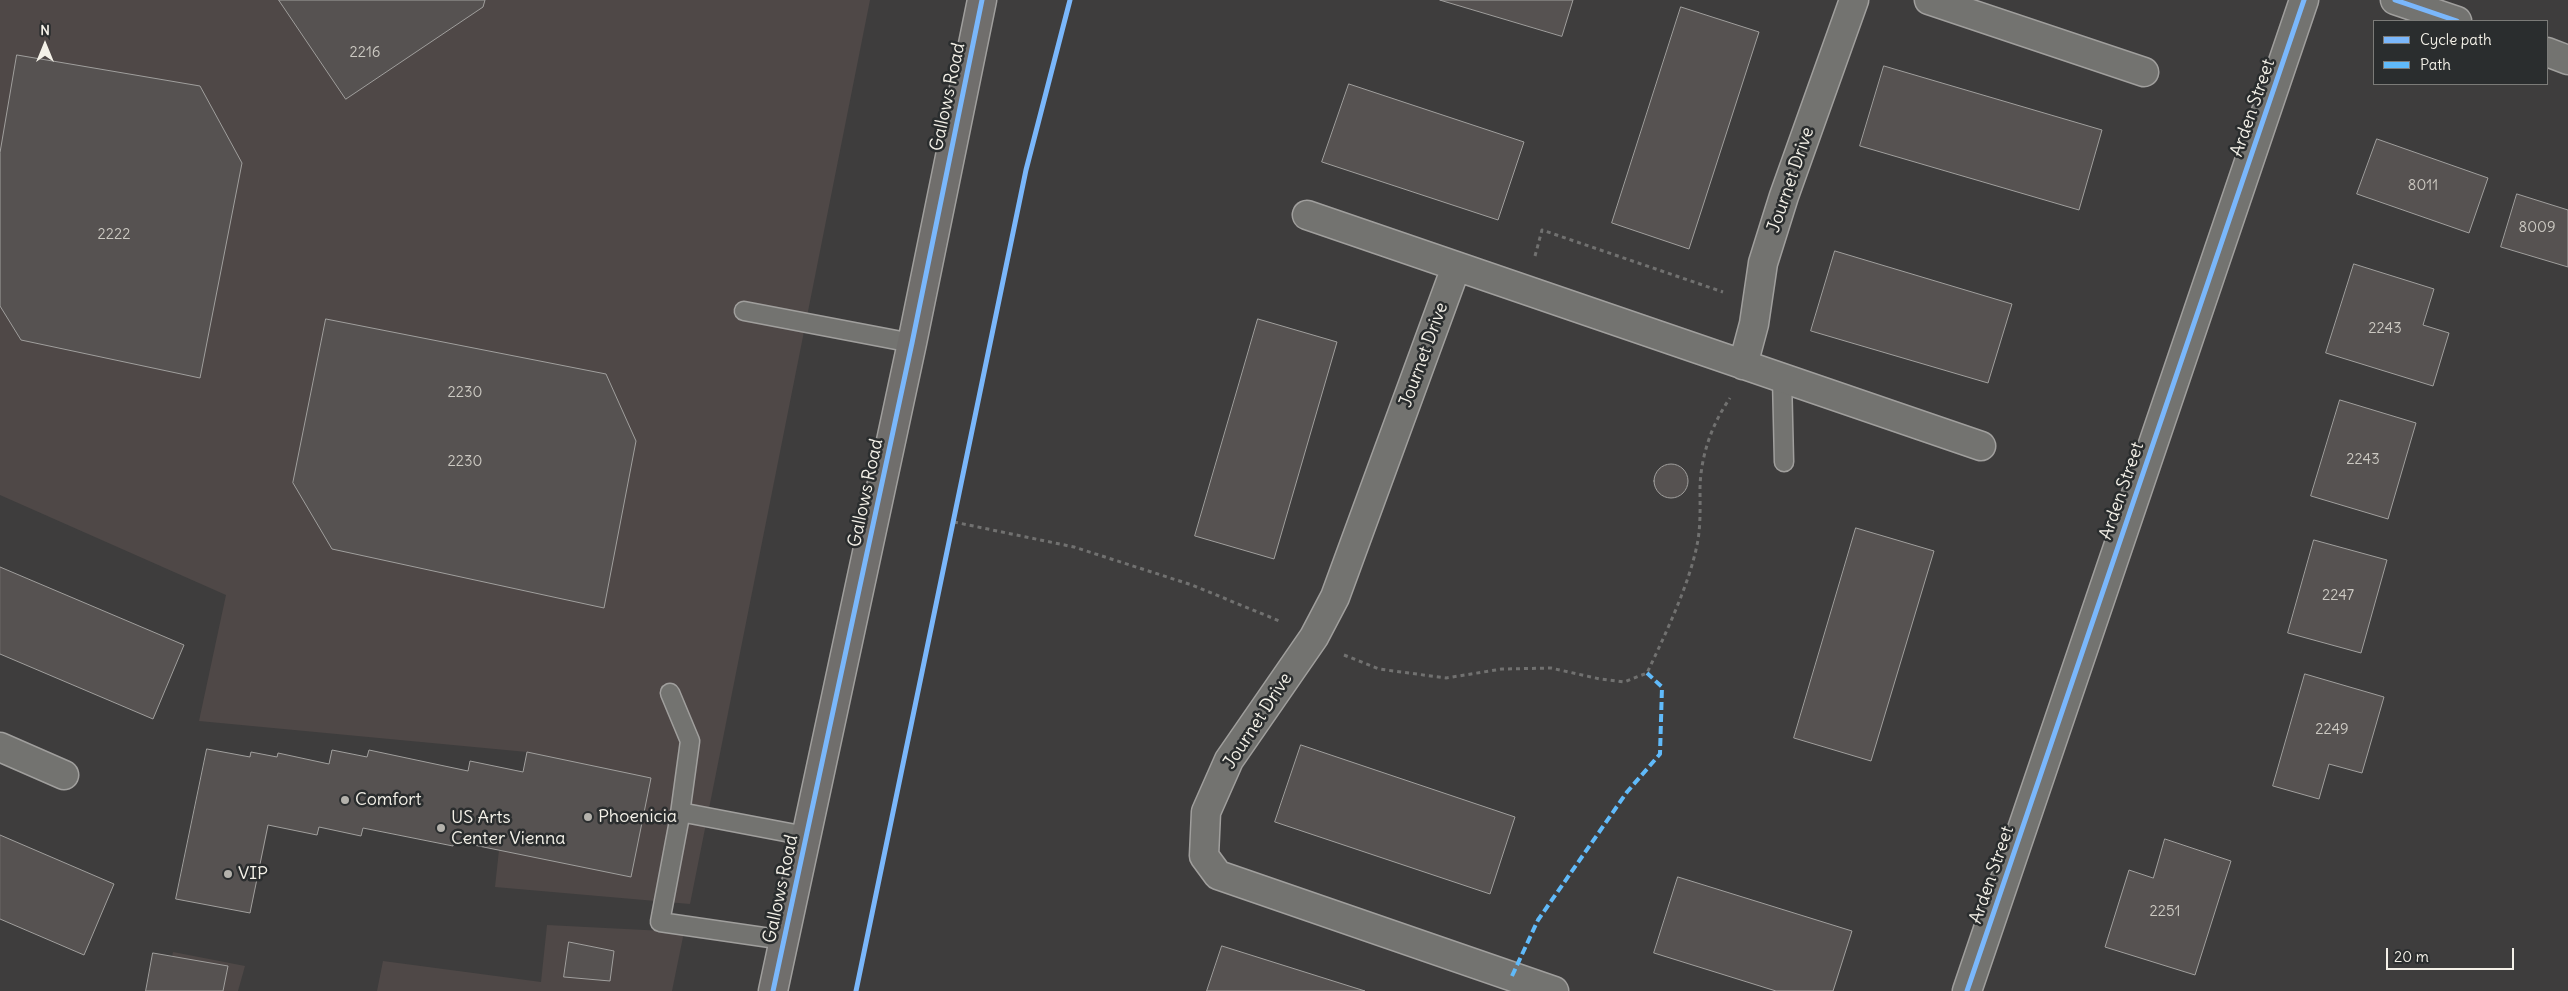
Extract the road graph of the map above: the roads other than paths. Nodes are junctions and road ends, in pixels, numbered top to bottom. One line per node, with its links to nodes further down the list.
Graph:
1 (982, 0): 13 (main road, Gallows Road)
2 (1854, 0): 14 (street, Journet Drive)
3 (1929, 0): 9 (street)
4 (2304, 0): 26 (street, Arden Street)
5 (2395, 0): 6 (street)
6 (2453, 20)
7 (2548, 52): 8 (street)
8 (2568, 60)
9 (2144, 72)
10 (1307, 216): 11 (street)
11 (1456, 267): 14 (street); 25 (street, Journet Drive)
12 (744, 311): 13 (lane)
13 (912, 343): 22 (main road, Gallows Road)
14 (1743, 365): 15 (street)
15 (1782, 378): 16 (street); 17 (lane)
16 (1981, 446)
17 (1784, 462)
18 (670, 692): 21 (lane)
19 (0, 747): 20 (street)
20 (64, 775)
21 (680, 812): 22 (lane); 23 (lane)
22 (806, 836): 23 (main road, Gallows Road)
23 (784, 940): 24 (main road, Gallows Road)
24 (773, 991)
25 (1554, 991)
26 (1967, 991)

